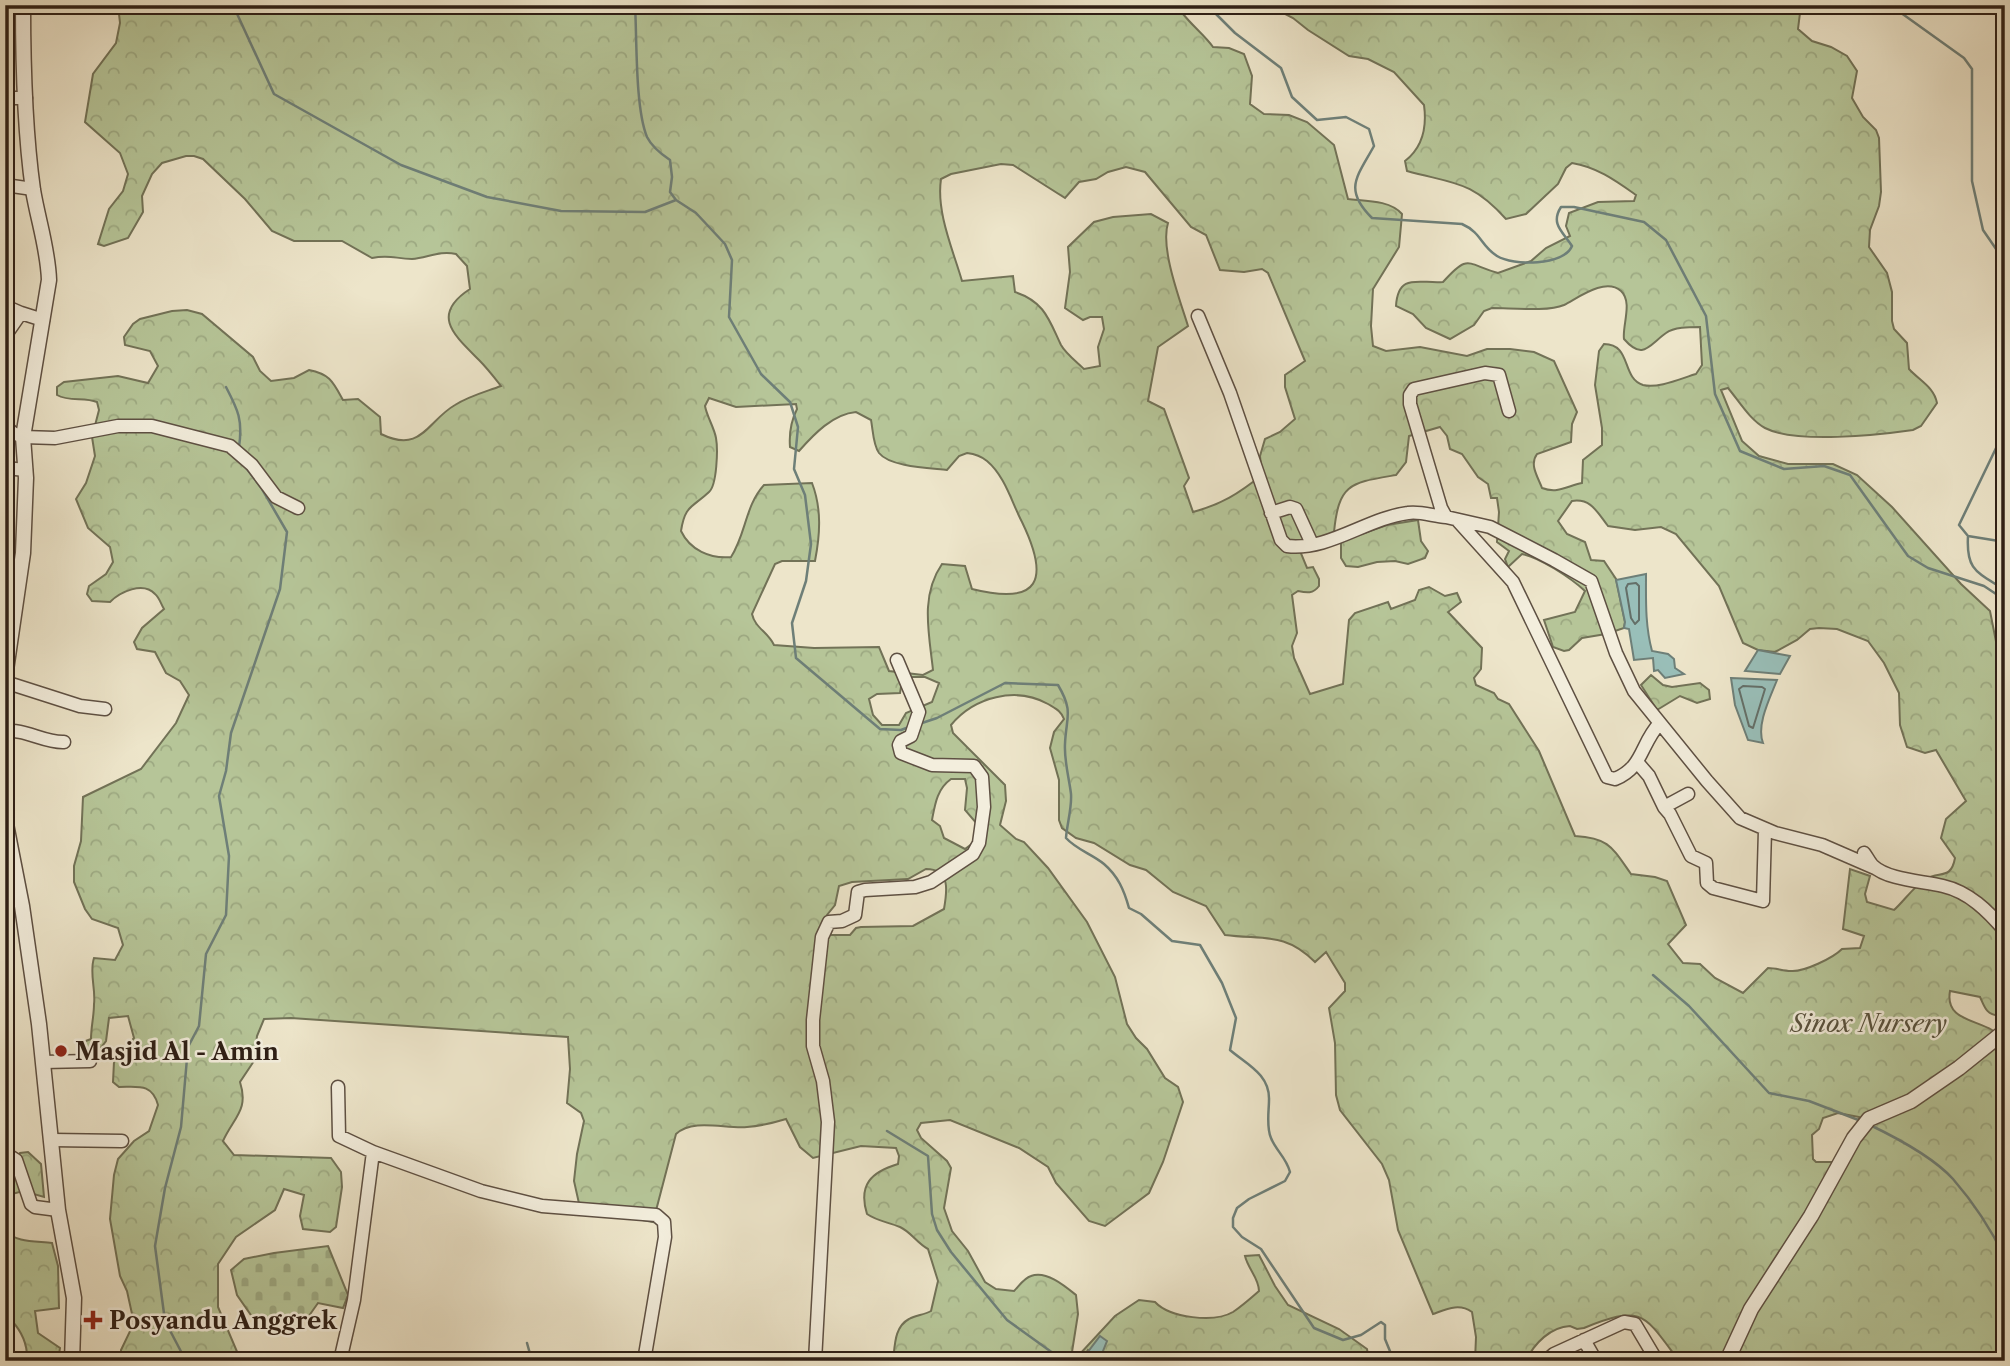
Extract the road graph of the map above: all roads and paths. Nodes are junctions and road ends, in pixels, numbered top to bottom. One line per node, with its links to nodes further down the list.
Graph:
1 (23, 5): 3 (street)
2 (5, 98): 3 (street)
3 (26, 98): 5 (street)
4 (5, 185): 5 (street)
5 (33, 189): 9 (street)
6 (5, 306): 7 (street)
7 (21, 313): 9 (street); 10 (street)
8 (1198, 316): 17 (street)
9 (43, 320): 13 (street)
10 (5, 336)
11 (1509, 411): 18 (street)
12 (5, 426): 13 (street)
13 (23, 437): 15 (street); 16 (street)
14 (5, 468): 15 (street)
15 (26, 470): 20 (street)
16 (298, 508)
17 (1272, 513): 19 (street); 19 (street)
18 (1452, 519): 19 (street); 25 (street); 28 (street)
19 (1312, 544)
20 (6, 660): 22 (street)
21 (897, 660): 49 (street)
22 (5, 677)
23 (5, 682): 24 (street)
24 (105, 709)
25 (1660, 723): 28 (street); 32 (street)
26 (5, 732): 27 (street)
27 (64, 742)
28 (1637, 762): 30 (street)
29 (1688, 794): 30 (street)
30 (1664, 807): 32 (street)
31 (5, 819): 38 (street)
32 (1765, 830): 34 (street)
33 (1864, 853): 34 (street)
34 (1875, 868): 35 (street)
35 (2005, 930)
36 (2005, 1031): 53 (street)
37 (90, 1061): 38 (street)
38 (43, 1062): 40 (street)
39 (338, 1087): 42 (street)
40 (52, 1140): 41 (street); 44 (street)
41 (122, 1140)
42 (373, 1152): 47 (street); 48 (street)
43 (5, 1153): 44 (street)
44 (58, 1210): 46 (street)
45 (1584, 1340): 50 (street); 51 (street); 52 (street)
46 (72, 1361)
47 (340, 1361)
48 (644, 1361)
49 (815, 1361)
50 (1546, 1361)
51 (1596, 1361)
52 (1657, 1361)
53 (1727, 1361)

